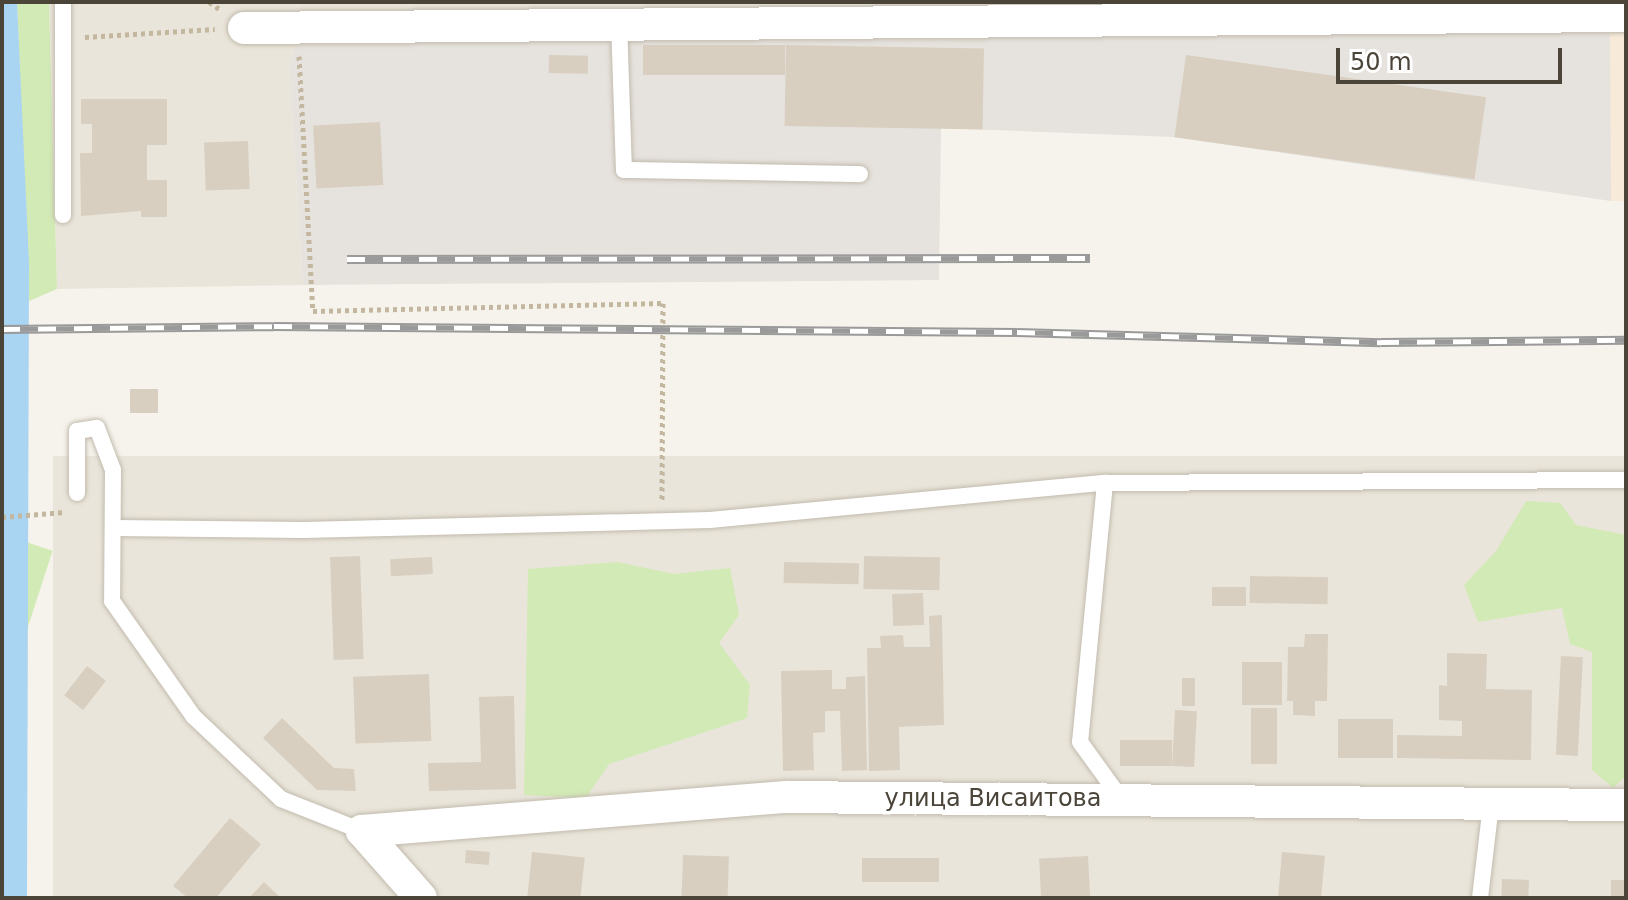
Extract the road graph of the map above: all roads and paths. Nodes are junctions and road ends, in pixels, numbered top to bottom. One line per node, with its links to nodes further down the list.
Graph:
1 (63, 2): 7 (lane)
2 (619, 12): 3 (street); 5 (street); 8 (lane)
3 (1262, 12): 4 (street)
4 (1626, 16)
5 (298, 25): 6 (street); 15 (path)
6 (244, 28): 7 (path)
7 (64, 39): 9 (lane)
8 (860, 174)
9 (63, 215)
10 (1626, 480): 11 (lane)
11 (1105, 483): 15 (lane); 17 (lane)
12 (77, 493): 16 (lane)
13 (35, 516): 14 (path)
14 (2, 517)
15 (662, 521): 16 (lane)
16 (113, 528): 20 (lane)
17 (1122, 800): 18 (street, улица Висаитова); 20 (street, улица Висаитова)
18 (1491, 804): 19 (street, улица Висаитова); 22 (lane)
19 (1626, 805)
20 (362, 831): 21 (street)
21 (421, 898)
22 (1480, 898)

